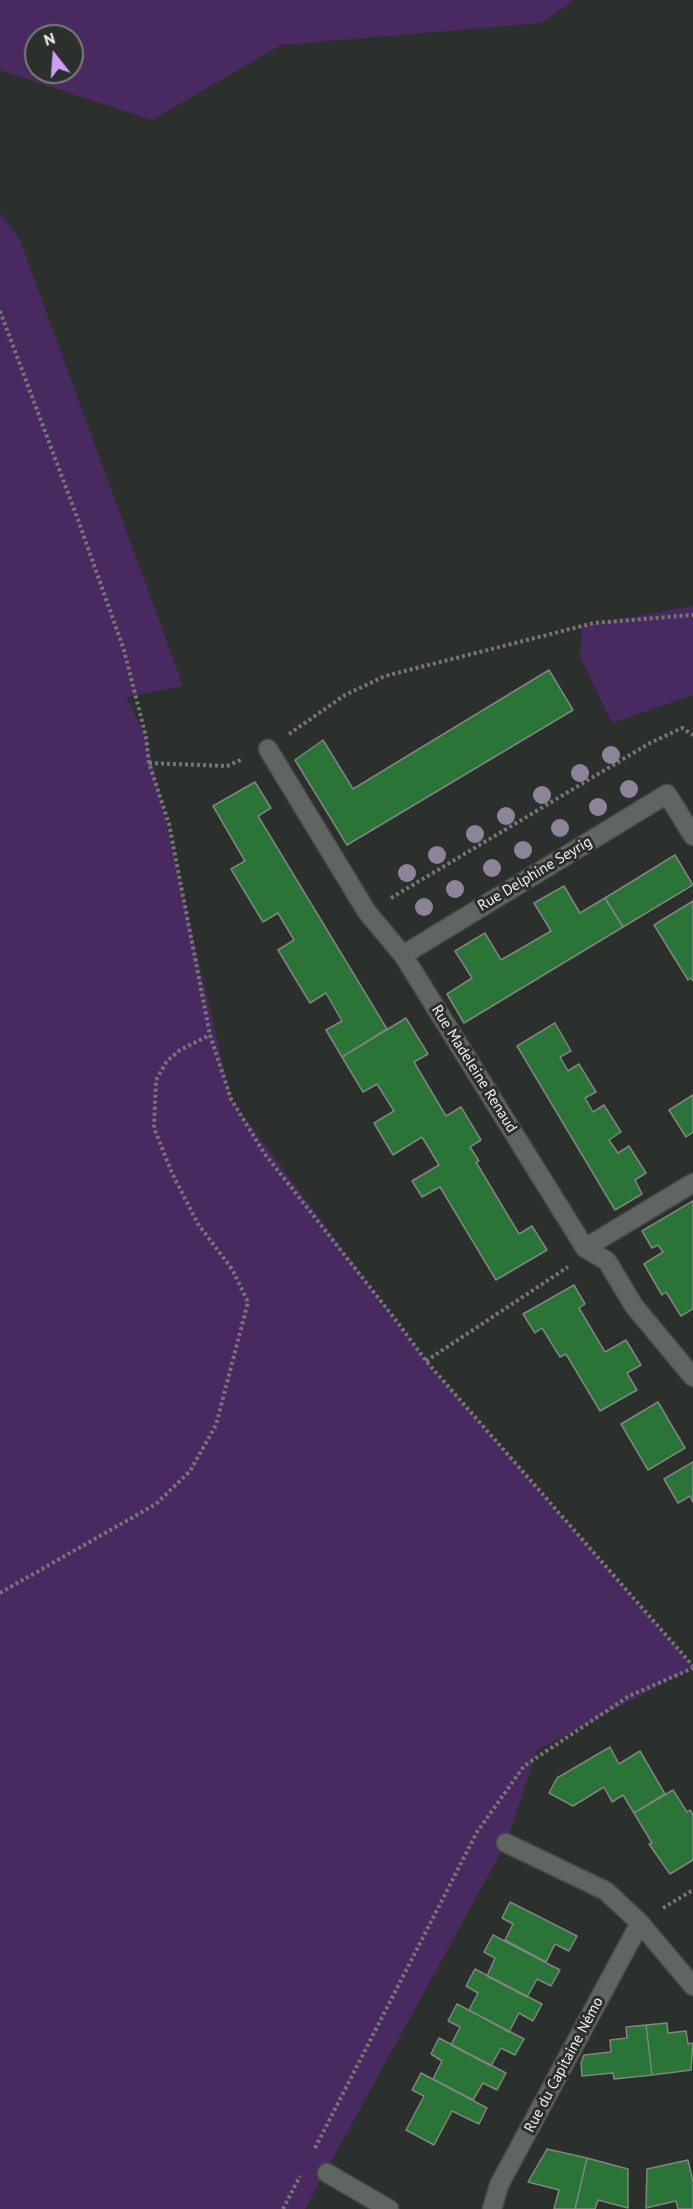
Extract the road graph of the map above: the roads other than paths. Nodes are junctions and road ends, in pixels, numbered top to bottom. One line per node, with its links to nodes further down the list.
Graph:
1 (268, 749): 3 (street, Rue Madeleine Renaud)
2 (693, 836): 3 (street, Rue Delphine Seyrig)
3 (403, 955): 5 (street, Rue Madeleine Renaud)
4 (693, 1183): 5 (street)
5 (585, 1248): 6 (street, Rue Madeleine Renaud)
6 (693, 1377)
7 (506, 1843): 8 (street)
8 (640, 1923): 9 (street); 12 (street, Rue du Capitaine Némo)
9 (693, 1986)
10 (327, 2173): 11 (street)
11 (389, 2209)
12 (492, 2209)

